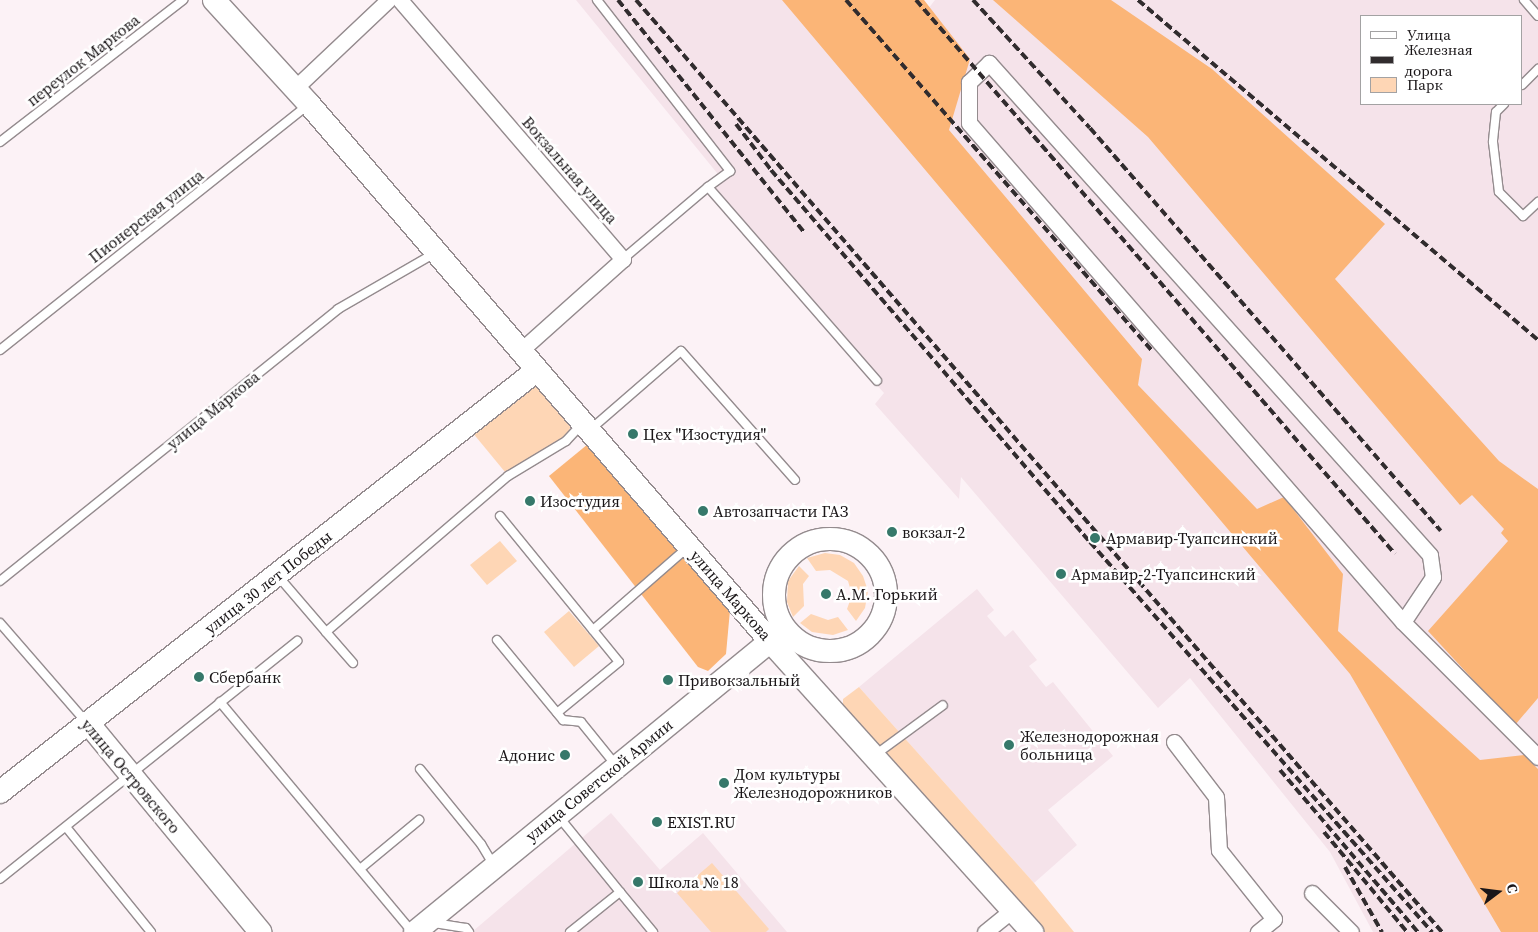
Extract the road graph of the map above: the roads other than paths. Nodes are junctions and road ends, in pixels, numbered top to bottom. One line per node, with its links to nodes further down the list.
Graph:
1 (183, 0): 12 (lane, переулок Маркова)
2 (214, 0): 10 (main road, улица Маркова)
3 (388, 0): 10 (street)
4 (400, 0): 16 (street, Вокзальная улица)
5 (597, 0): 13 (lane)
6 (1524, 0): 7 (lane)
7 (1538, 16)
8 (1538, 69): 9 (lane)
9 (1523, 84)
10 (302, 96): 15 (main road, улица Маркова); 17 (lane, Пионерская улица)
11 (1503, 105): 14 (lane)
12 (0, 142)
13 (708, 187): 16 (lane); 20 (lane)
14 (1538, 202)
15 (435, 253): 18 (main road, улица Маркова); 26 (lane, улица Маркова)
16 (623, 259): 18 (street)
17 (0, 350)
18 (520, 351): 19 (main road, улица Маркова)
19 (536, 371): 21 (main road, улица Маркова); 25 (main road, улица 30 лет Победы)
20 (877, 381)
21 (586, 427): 22 (lane); 24 (main road, улица Маркова); 30 (lane)
22 (795, 480)
23 (500, 516): 29 (lane)
24 (689, 546): 29 (lane); 31 (main road, улица Маркова)
25 (277, 575): 30 (lane); 38 (main road, улица 30 лет Победы)
26 (0, 581)
27 (1403, 622): 27 (street); 40 (street)
28 (0, 623): 38 (lane, улица Островского)
29 (593, 630): 37 (lane)
30 (326, 632): 34 (lane)
31 (777, 635): 31 (main road); 41 (main road, улица Маркова); 42 (main road, улица Советской Армии)
32 (497, 640): 37 (lane)
33 (297, 641): 35 (lane)
34 (353, 663)
35 (220, 702): 44 (lane); 50 (lane)
36 (943, 705): 41 (lane)
37 (557, 713): 42 (lane)
38 (88, 723): 44 (main road, улица Островского); 45 (main road, улица 30 лет Победы)
39 (1174, 742): 63 (street)
40 (1537, 754)
41 (875, 755): 54 (main road, улица Маркова)
42 (616, 766): 46 (main road, улица Советской Армии)
43 (420, 769): 49 (lane)
44 (131, 775): 48 (lane); 57 (main road, улица Островского)
45 (0, 792)
46 (557, 815): 49 (main road, улица Советской Армии); 52 (lane)
47 (419, 820): 50 (lane)
48 (66, 827): 51 (lane); 56 (lane)
49 (494, 866): 55 (main road, улица Советской Армии)
50 (360, 869): 55 (lane)
51 (0, 879)
52 (620, 892): 59 (lane); 60 (lane)
53 (1312, 893): 64 (street)
54 (1012, 909): 61 (street); 62 (main road, улица Маркова)
55 (418, 929): 58 (lane)
56 (151, 932)
57 (260, 932)
58 (469, 932)
59 (570, 932)
60 (653, 932)
61 (985, 932)
62 (1032, 932)
63 (1258, 932)
64 (1351, 932)

